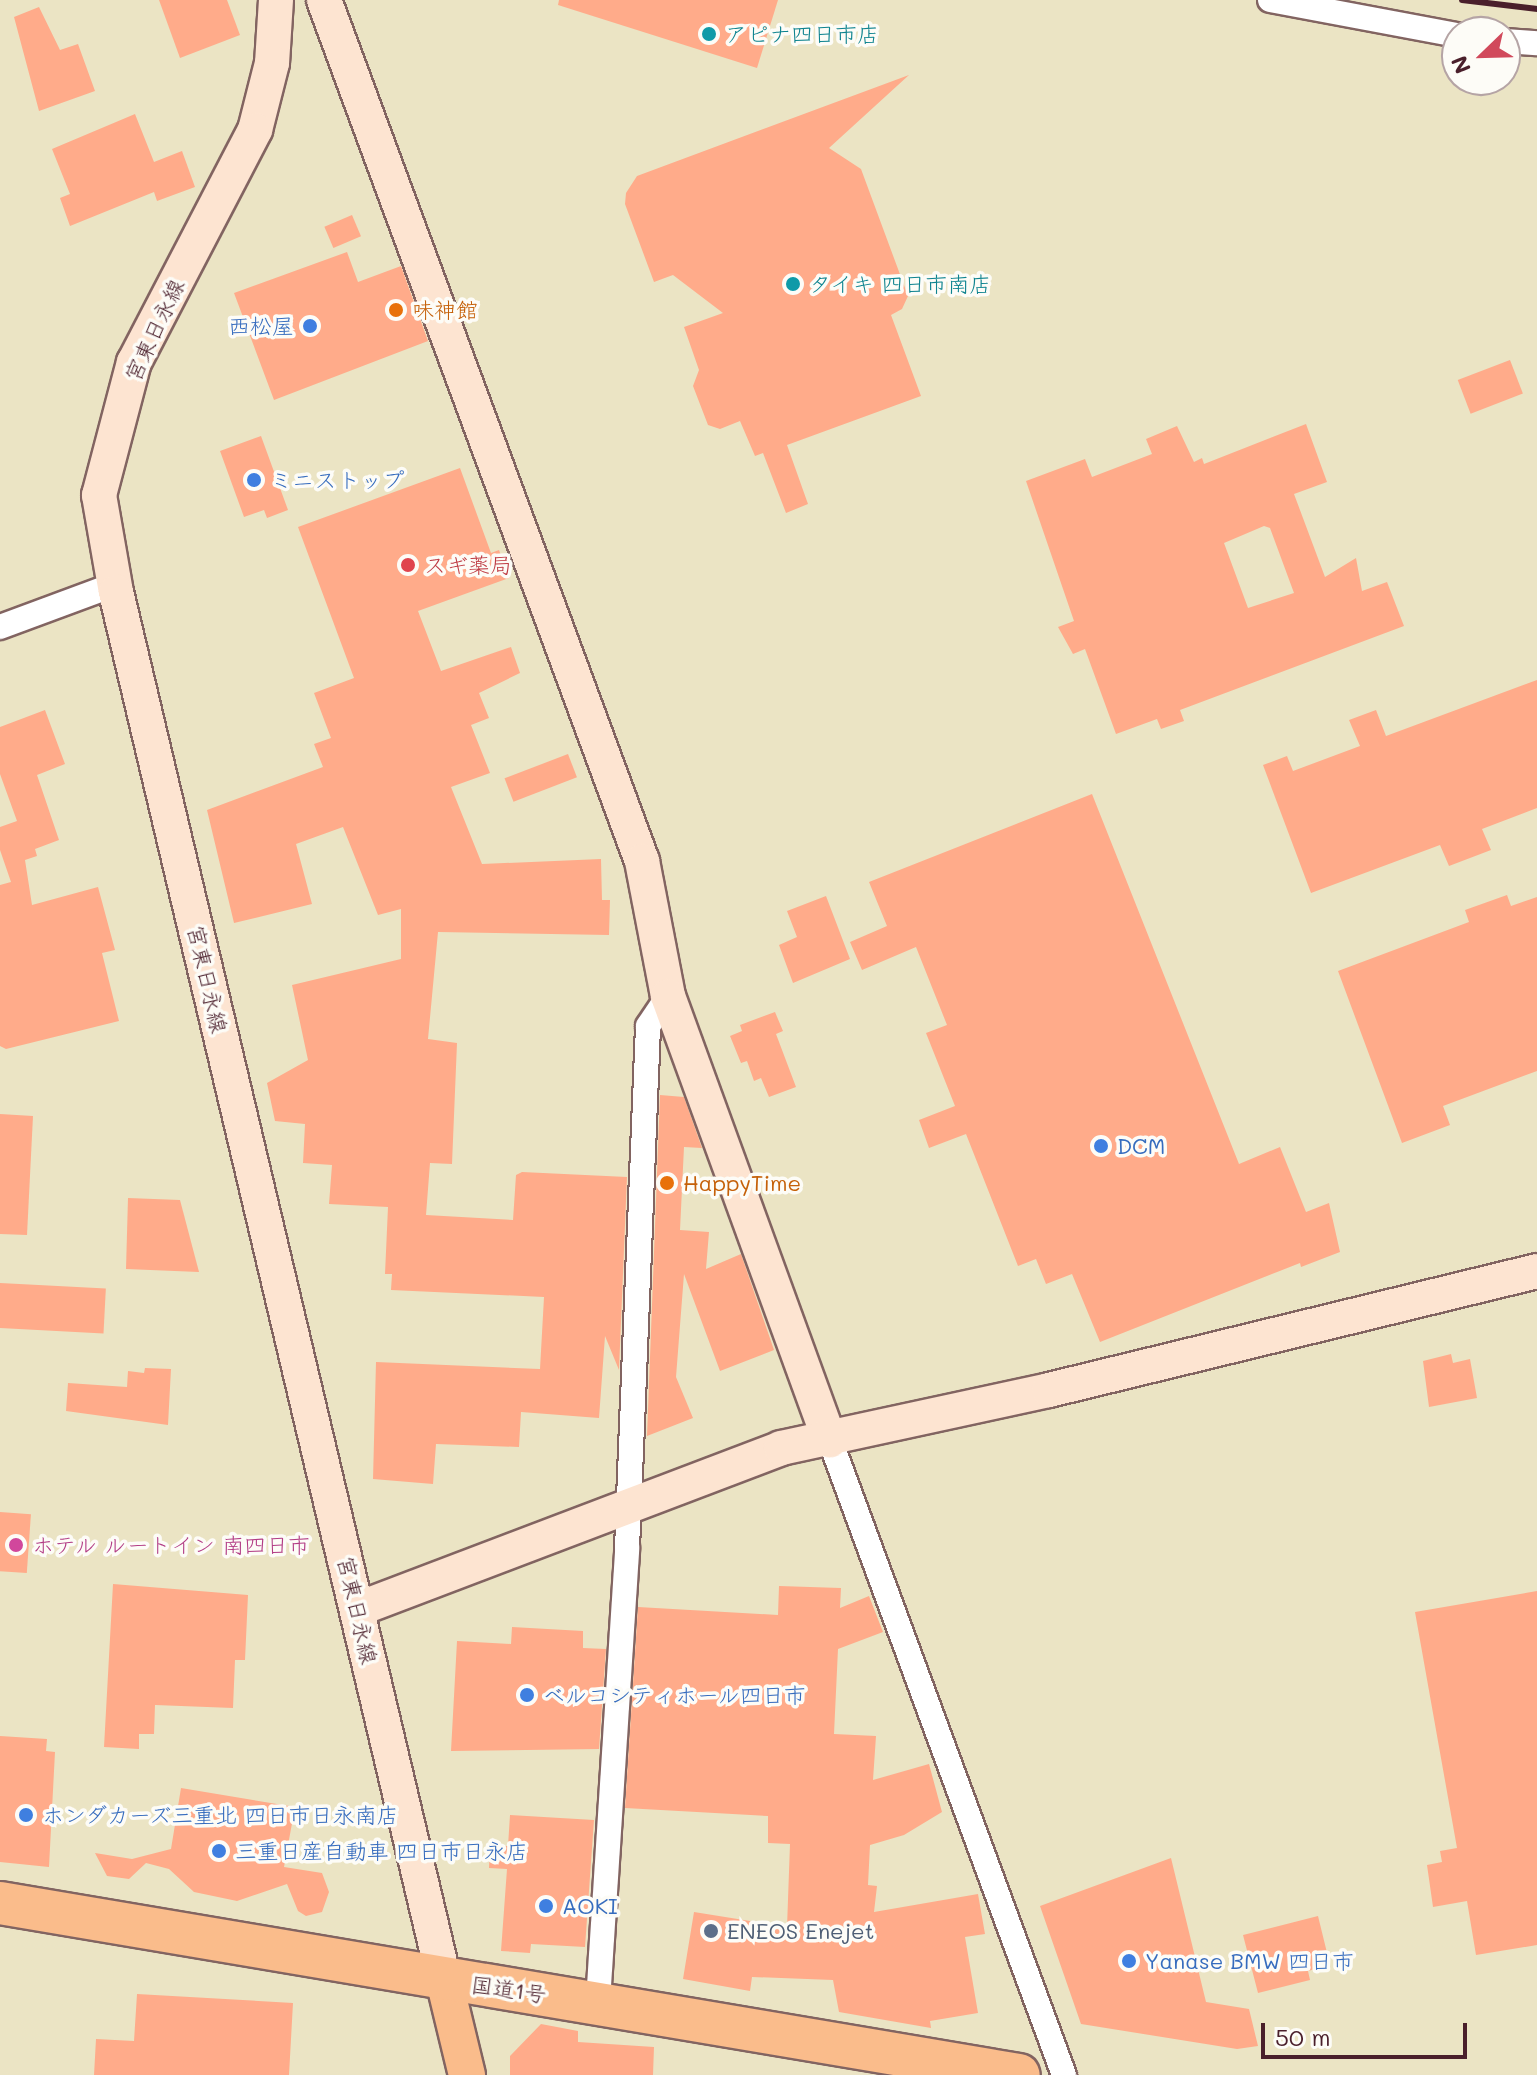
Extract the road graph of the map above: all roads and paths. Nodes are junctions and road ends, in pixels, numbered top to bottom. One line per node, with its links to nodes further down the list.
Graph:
1 (276, 0): 5 (street, 宮東日永線)
2 (324, 0): 7 (street)
3 (1270, 0): 4 (street)
4 (1441, 32)
5 (116, 584): 6 (street); 11 (street, 宮東日永線)
6 (0, 627)
7 (668, 996): 9 (street); 10 (street)
8 (1537, 1271): 9 (street)
9 (830, 1440): 10 (street); 17 (street)
10 (626, 1507): 11 (street); 14 (street)
11 (358, 1609): 13 (street, 宮東日永線)
12 (0, 1903): 13 (highway, 国道1号)
13 (444, 1980): 14 (highway, 国道1号); 15 (main road)
14 (598, 2001): 16 (highway, 国道1号)
15 (467, 2075)
16 (1019, 2075)
17 (1064, 2075)

